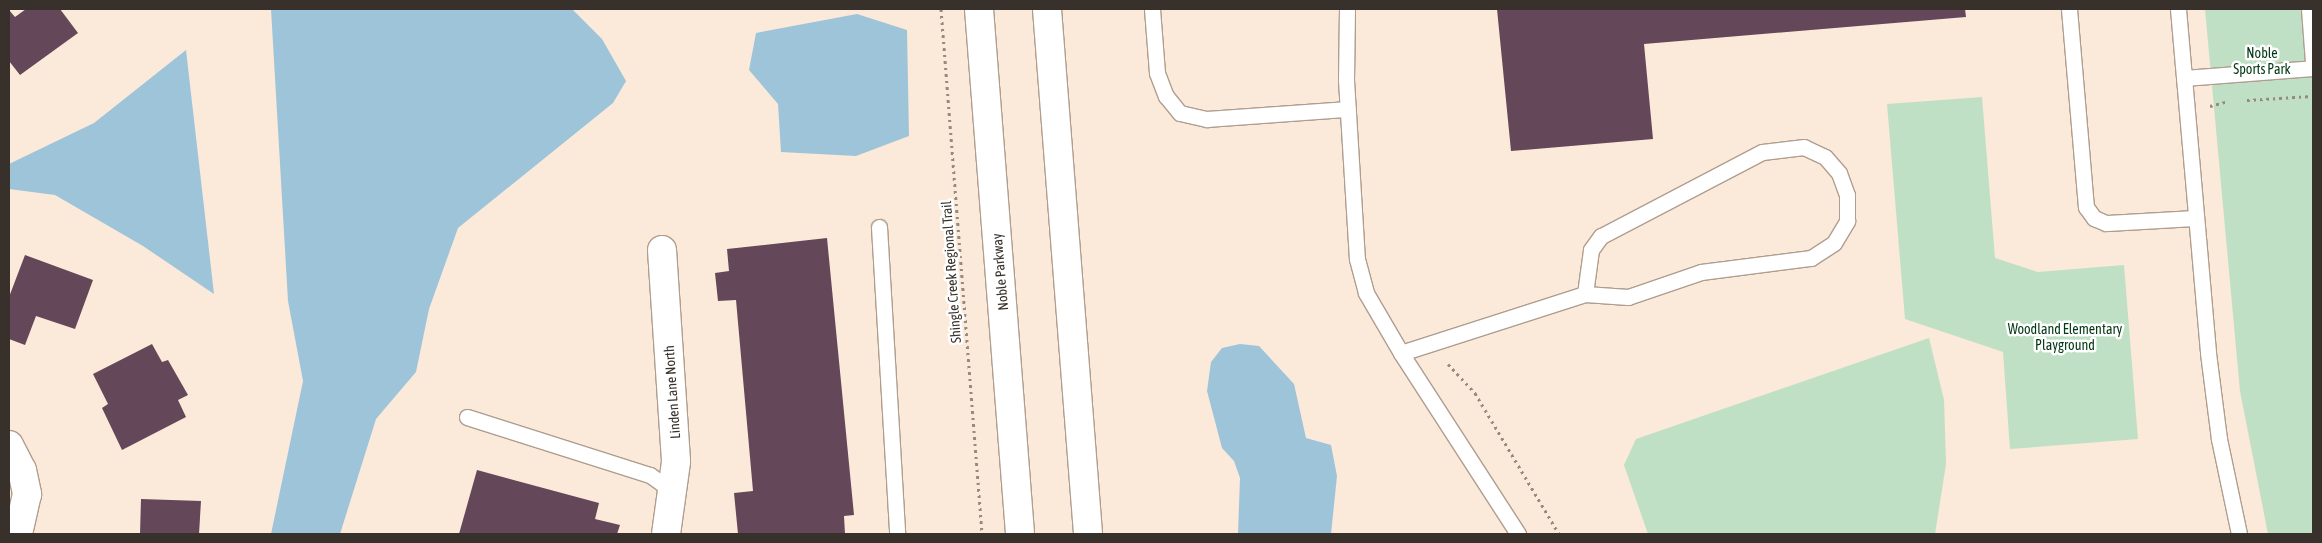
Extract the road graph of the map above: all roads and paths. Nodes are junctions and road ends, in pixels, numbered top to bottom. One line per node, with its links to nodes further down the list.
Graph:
1 (941, 9): 29 (path, Shingle Creek Regional Trail)
2 (979, 9): 30 (main road, Noble Parkway)
3 (1047, 9): 31 (main road)
4 (1152, 9): 15 (lane)
5 (1347, 9): 15 (lane)
6 (2069, 9): 17 (lane)
7 (2178, 9): 11 (lane)
8 (2309, 9): 9 (lane)
9 (2313, 62)
10 (2313, 68): 11 (lane)
11 (2184, 78): 16 (lane)
12 (2313, 96): 13 (path)
13 (2241, 100)
14 (2232, 101): 16 (path)
15 (1348, 109): 22 (lane)
16 (2187, 113): 17 (lane)
17 (2196, 218): 34 (lane)
18 (879, 227): 28 (lane)
19 (662, 250): 25 (main road, Linden Lane North)
20 (1584, 294): 20 (lane); 21 (lane)
21 (1430, 344): 22 (lane); 33 (path)
22 (1401, 353): 32 (lane)
23 (467, 417): 25 (lane)
24 (9, 445): 26 (main road)
25 (673, 492): 27 (main road, Linden Lane North)
26 (18, 534)
27 (666, 534)
28 (897, 534)
29 (982, 534)
30 (1020, 534)
31 (1088, 534)
32 (1518, 534)
33 (1559, 534)
34 (2239, 534)

